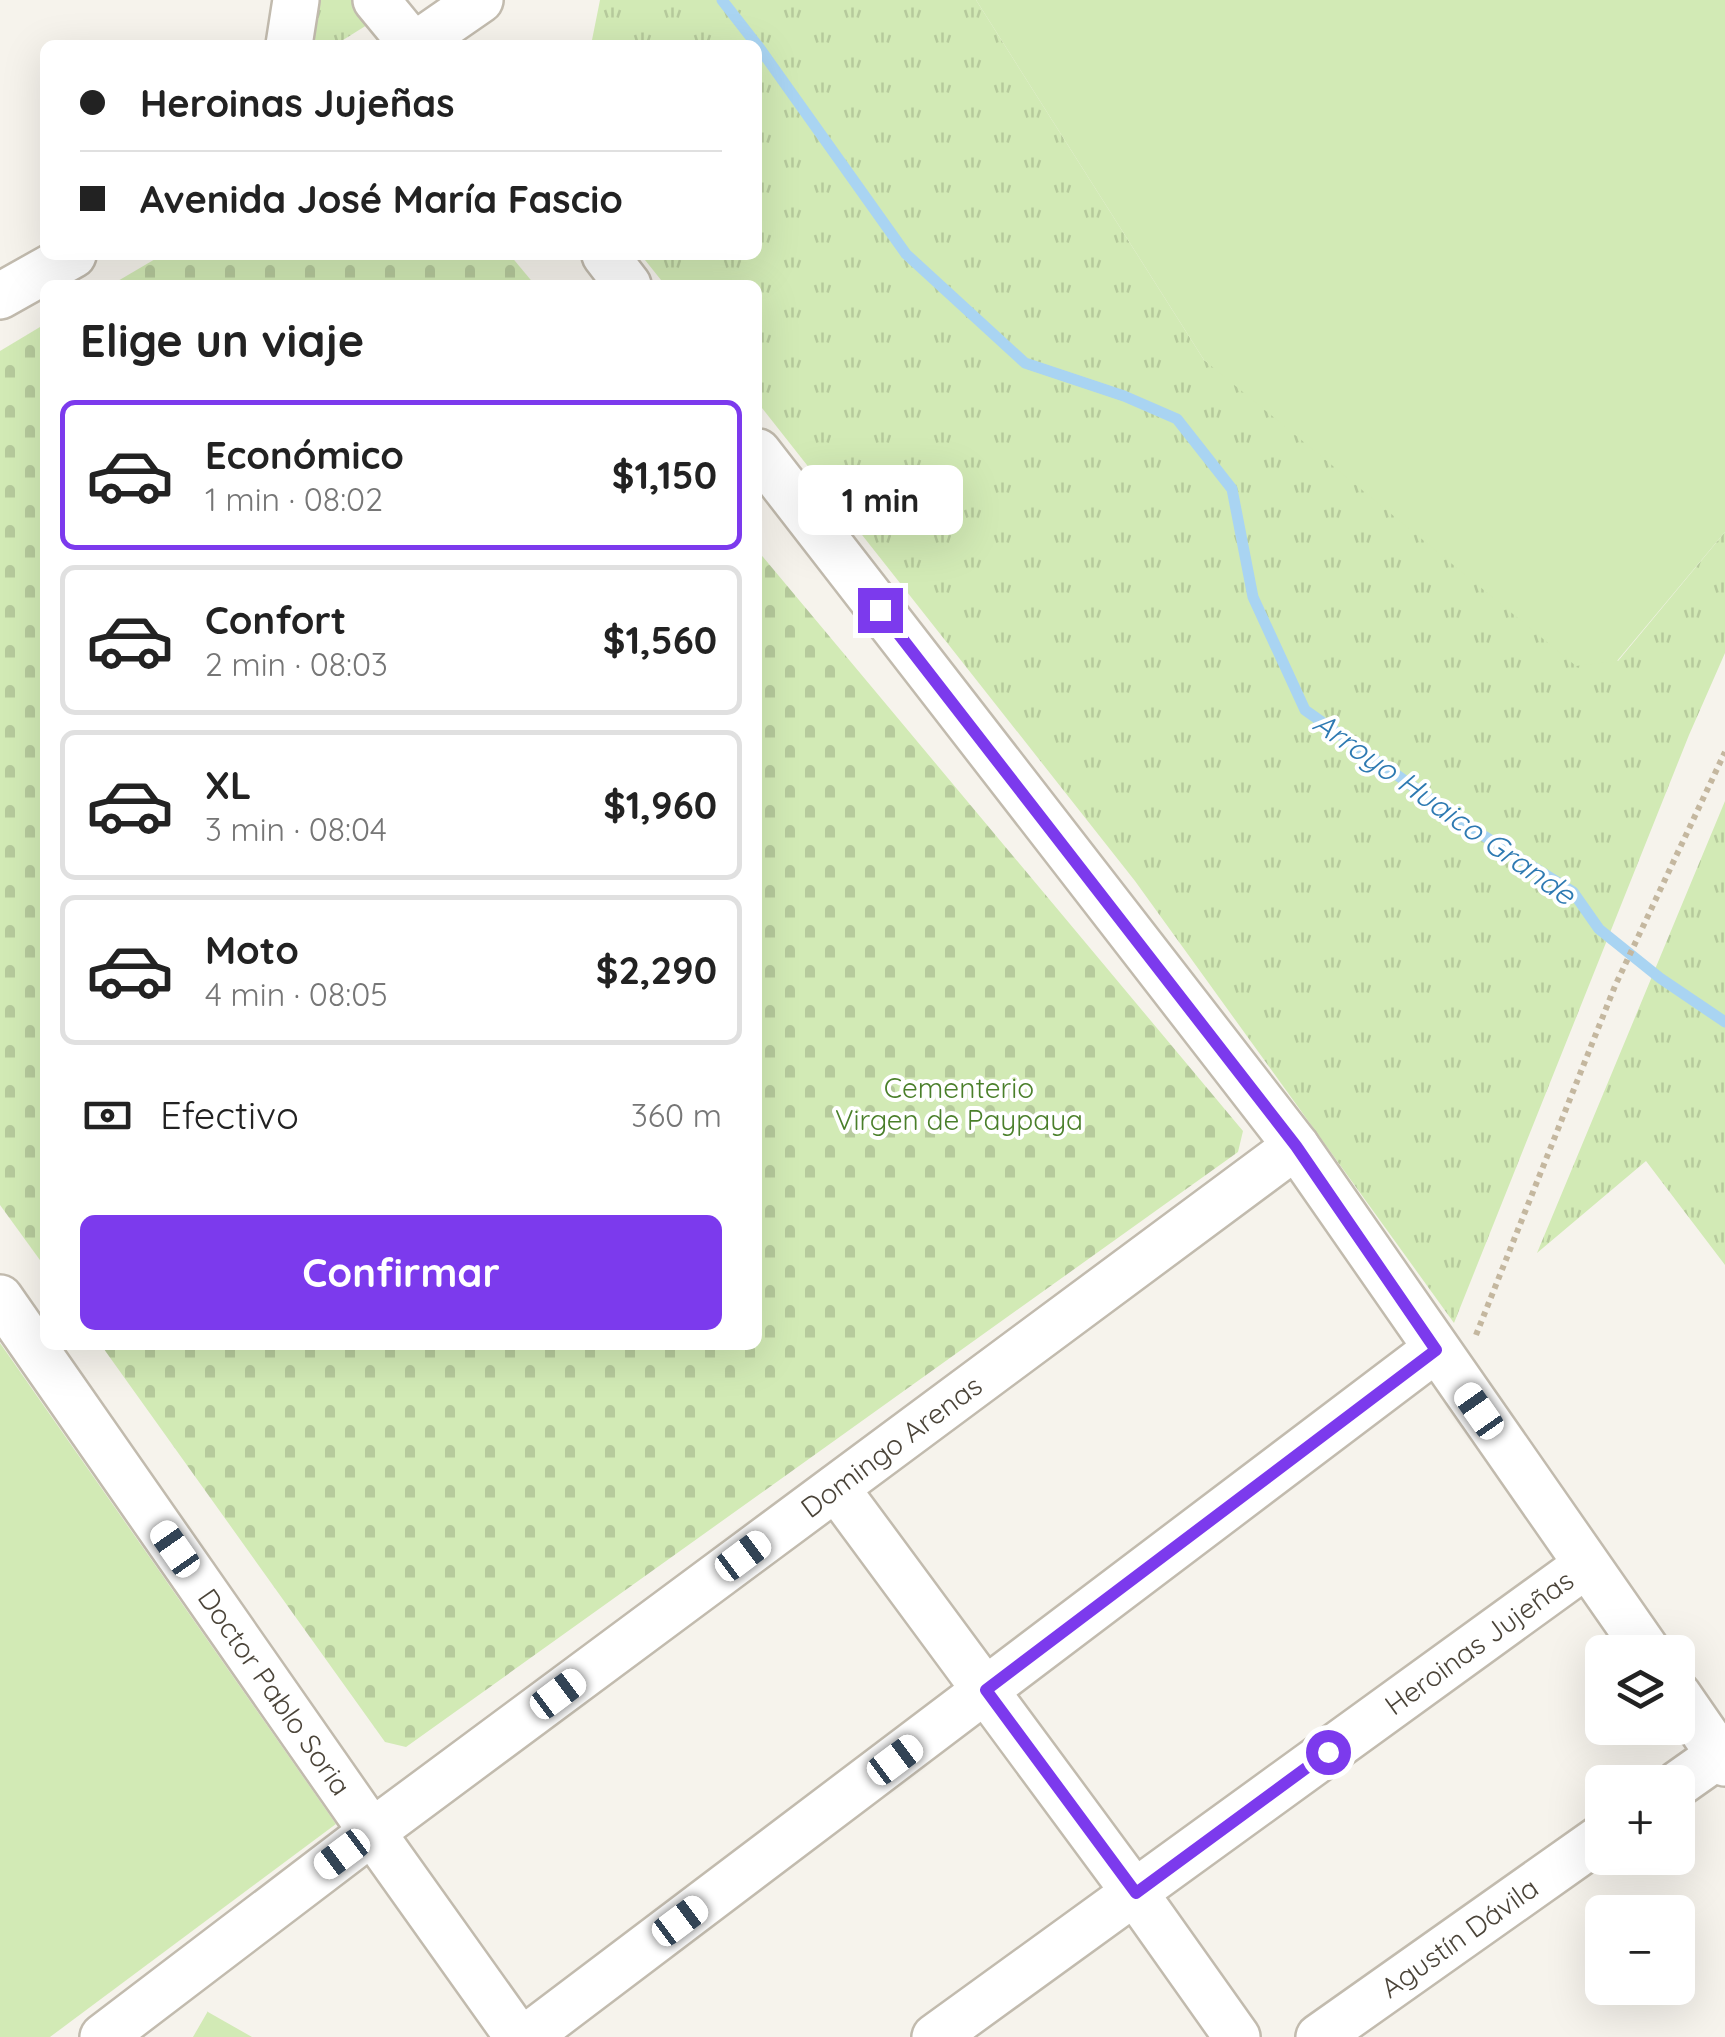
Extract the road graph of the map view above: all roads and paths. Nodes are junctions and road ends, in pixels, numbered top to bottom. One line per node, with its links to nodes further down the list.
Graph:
1 (296, 0): 4 (street)
2 (376, 0): 5 (street)
3 (480, 0): 6 (street)
4 (290, 40)
5 (424, 40)
6 (429, 40)
7 (64, 260): 10 (street)
8 (609, 260): 9 (street)
9 (624, 280)
10 (0, 296)
11 (762, 457): 13 (street)
12 (1725, 752): 15 (path)
13 (1296, 1146): 15 (street); 16 (street, Domingo Arenas)
14 (0, 1298): 23 (street, Doctor Pablo Soria)
15 (1436, 1350): 17 (street); 19 (street)
16 (836, 1488): 19 (street); 23 (street, Domingo Arenas)
17 (1586, 1565): 18 (street); 25 (street, Heroinas Jujeñas)
18 (1636, 1635)
19 (986, 1690): 25 (street); 28 (street)
20 (1695, 1720): 21 (street)
21 (1722, 1759): 22 (street)
22 (1695, 1774)
23 (372, 1832): 26 (street, Domingo Arenas); 27 (street, Doctor Pablo Soria)
24 (1585, 1849): 31 (street, Agustín Dávila)
25 (1136, 1893): 29 (street, Heroinas Jujeñas); 30 (street)
26 (103, 2037)
27 (518, 2037)
28 (528, 2037)
29 (935, 2037)
30 (1236, 2037)
31 (1319, 2037)

